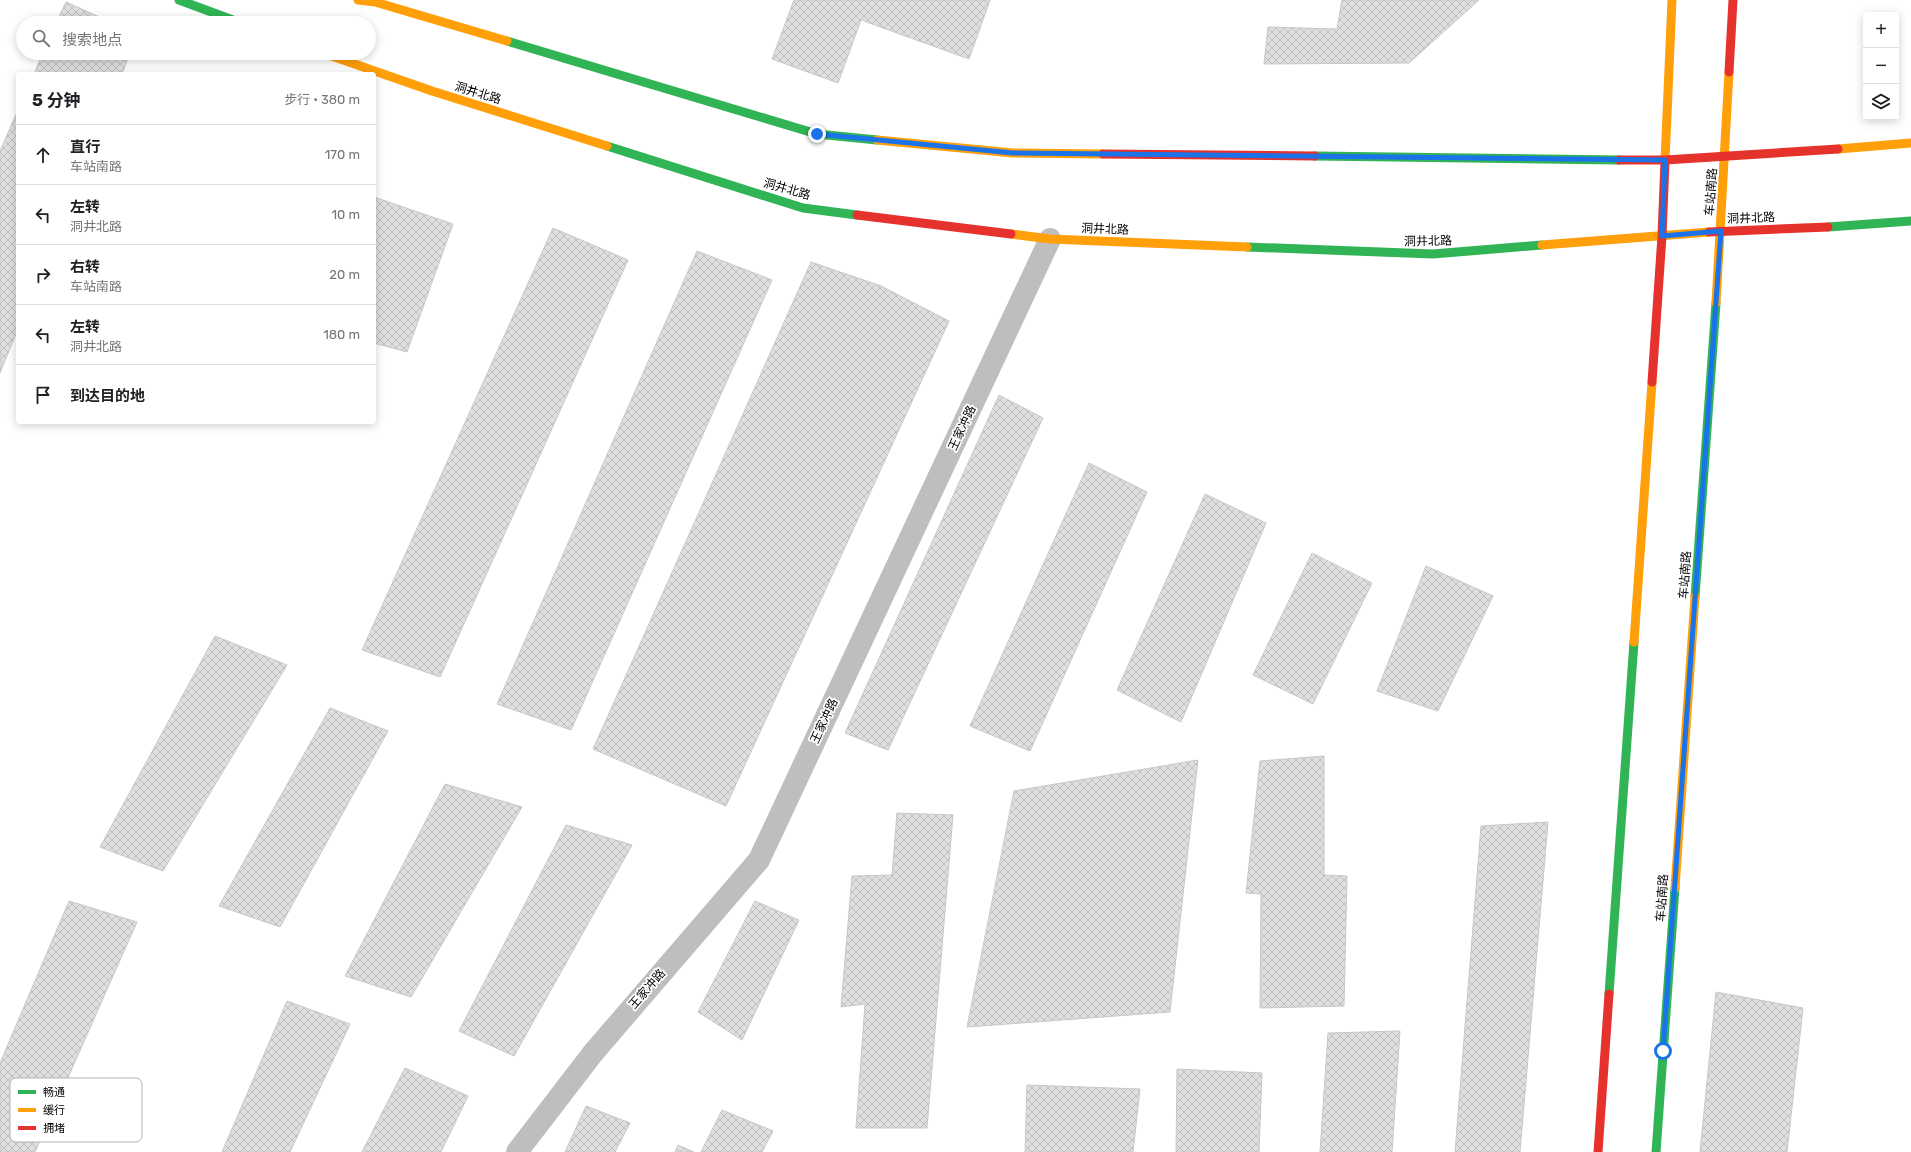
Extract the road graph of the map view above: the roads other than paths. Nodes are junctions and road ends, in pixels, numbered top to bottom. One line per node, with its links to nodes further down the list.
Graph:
1 (179, 0): 5 (street)
2 (358, 0): 9 (street)
3 (1672, 0): 9 (street)
4 (1733, 0): 8 (street, 车站南路)
5 (221, 16)
6 (343, 60): 13 (street, 洞井北路)
7 (1911, 143): 8 (street)
8 (1726, 156): 9 (street); 11 (street, 车站南路)
9 (1665, 160): 12 (street)
10 (1911, 221): 11 (street, 洞井北路)
11 (1721, 231): 12 (street, 洞井北路); 16 (street, 车站南路)
12 (1662, 236): 13 (street, 洞井北路); 15 (street)
13 (1050, 239): 14 (street, 王家冲路)
14 (517, 1152)
15 (1598, 1152)
16 (1656, 1152)

